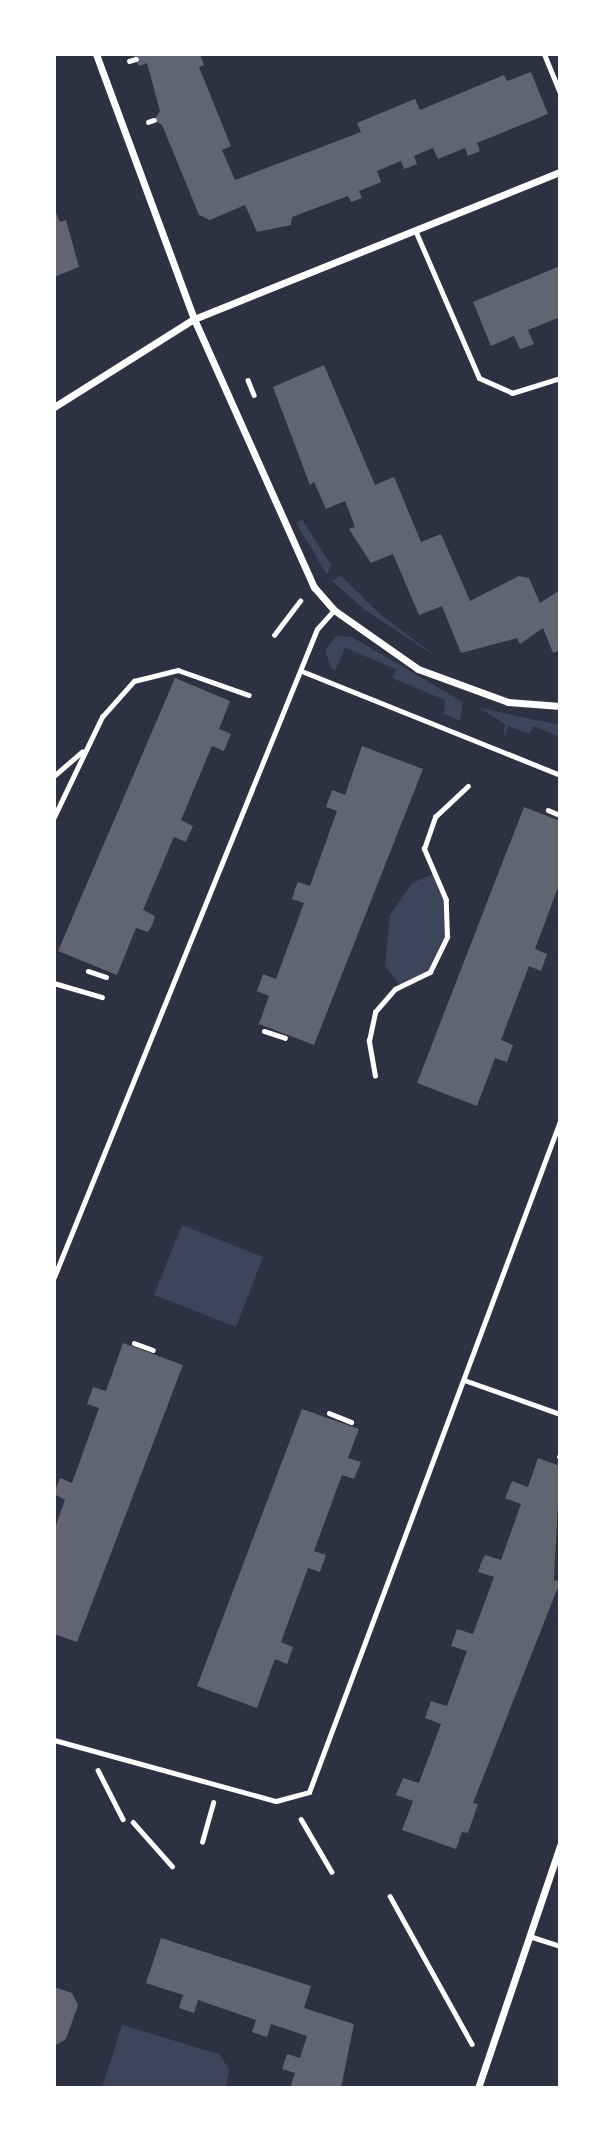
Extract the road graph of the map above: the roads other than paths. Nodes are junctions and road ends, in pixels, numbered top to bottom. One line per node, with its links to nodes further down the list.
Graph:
1 (96, 54): 6 (street)
2 (544, 54): 3 (lane)
3 (560, 93)
4 (560, 172): 5 (street)
5 (415, 230): 6 (street); 7 (lane)
6 (194, 319): 8 (street); 9 (street)
7 (560, 379)
8 (54, 407)
9 (334, 610): 10 (lane); 11 (street)
10 (304, 672): 12 (lane); 14 (lane)
11 (560, 706)
12 (560, 775)
13 (560, 1121): 15 (lane)
14 (54, 1277)
15 (464, 1380): 16 (lane); 17 (lane)
16 (560, 1415)
17 (54, 1740)
18 (560, 1846): 19 (street)
19 (529, 1936): 20 (lane); 21 (street)
20 (560, 1946)
21 (478, 2088)

